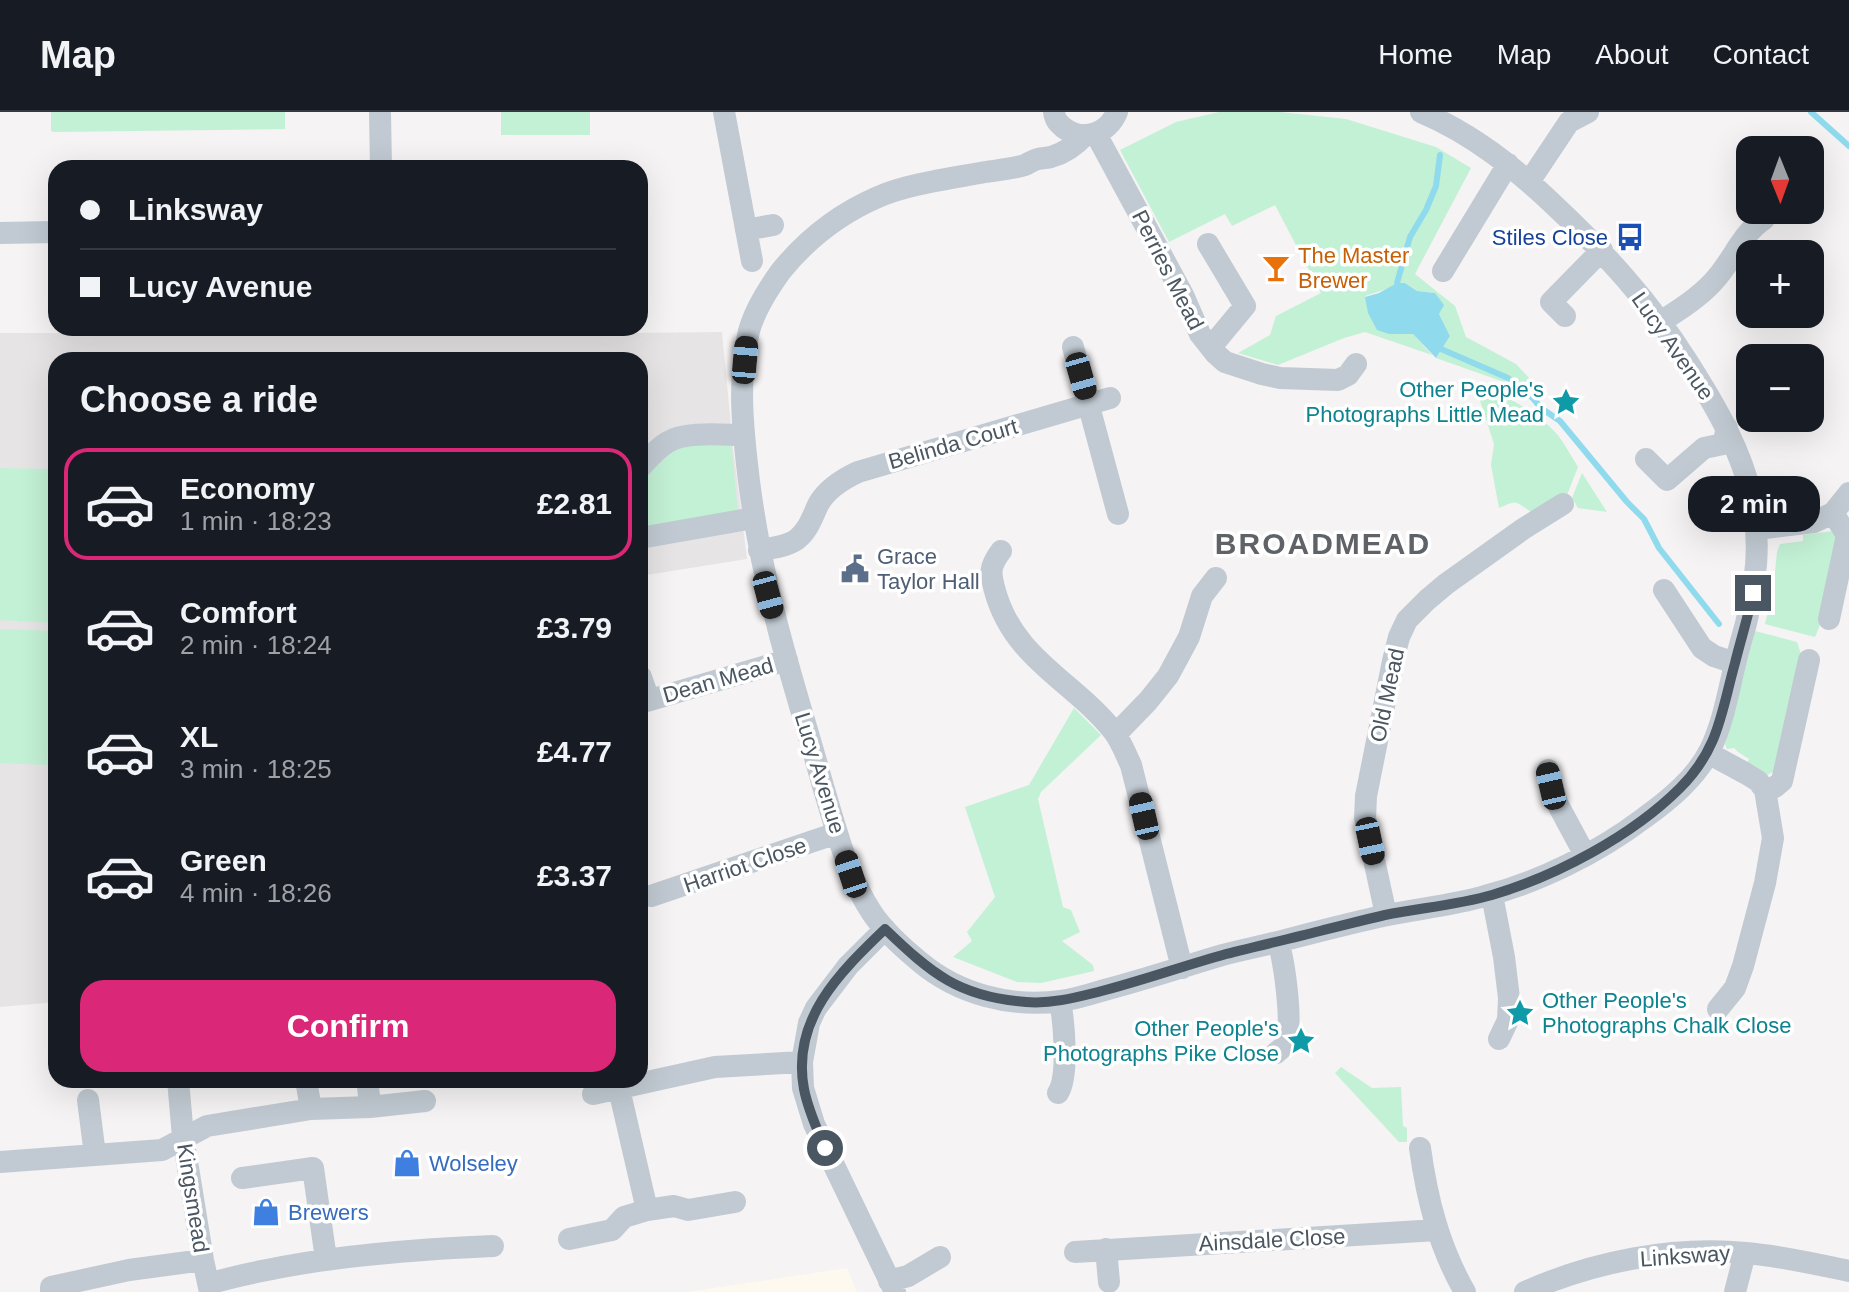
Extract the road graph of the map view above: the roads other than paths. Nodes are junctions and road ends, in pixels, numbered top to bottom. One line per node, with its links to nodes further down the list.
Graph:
1 (380, 112): 9 (street)
2 (724, 112): 14 (street)
3 (1117, 112): 7 (street, Lucy Avenue)
4 (1421, 112): 10 (street, Lucy Avenue)
5 (1588, 112): 11 (street)
6 (1054, 115): 7 (street); 8 (street)
7 (1090, 135): 8 (street, Lucy Avenue); 24 (street, Perries Mead)
8 (1039, 159): 28 (street, Lucy Avenue)
9 (381, 160)
10 (1508, 164): 11 (street, Lucy Avenue); 20 (street)
11 (1529, 182): 18 (street, Lucy Avenue)
12 (1757, 224): 22 (street)
13 (773, 225): 14 (street)
14 (746, 230): 19 (street)
15 (48, 232): 16 (street)
16 (0, 233)
17 (1208, 244): 24 (street)
18 (1602, 250): 21 (street); 22 (street, Lucy Avenue)
19 (752, 261)
20 (1443, 271)
21 (1565, 316)
22 (1662, 321): 27 (street, Lucy Avenue)
23 (1073, 347): 26 (street)
24 (1211, 347): 25 (street, Perries Mead)
25 (1356, 364)
26 (1100, 401): 34 (street); 38 (street, Belinda Court)
27 (1727, 428): 29 (street); 36 (street, Lucy Avenue)
28 (744, 435): 30 (street); 35 (street, Lucy Avenue)
29 (1646, 459)
30 (648, 460)
31 (1849, 493): 33 (street)
32 (1563, 504): 55 (street, Old Mead)
33 (1833, 513): 36 (street); 42 (street)
34 (1118, 514)
35 (754, 518): 37 (street); 38 (street, Lucy Avenue)
36 (1757, 529): 45 (street, Lucy Avenue)
37 (648, 537)
38 (759, 550): 43 (street, Lucy Avenue)
39 (1001, 551): 47 (street)
40 (1216, 578): 47 (street)
41 (1664, 590): 45 (street)
42 (1829, 619)
43 (787, 660): 46 (street, Dean Mead); 51 (street, Lucy Avenue)
44 (1809, 660): 50 (street)
45 (1735, 663): 48 (street, Lucy Avenue)
46 (648, 700)
47 (1116, 734): 58 (street)
48 (1708, 753): 50 (street); 52 (street, Lucy Avenue)
49 (1548, 770): 52 (street)
50 (1765, 790): 60 (street)
51 (837, 833): 54 (street, Harriot Close); 56 (street, Lucy Avenue)
52 (1585, 855): 53 (street, Lucy Avenue)
53 (1492, 895): 55 (street, Lucy Avenue); 61 (street)
54 (651, 896)
55 (1386, 915): 57 (street, Lucy Avenue)
56 (885, 929): 59 (street, Lucy Avenue); 63 (street)
57 (1278, 942): 58 (street, Lucy Avenue); 62 (street)
58 (1182, 968): 59 (street, Lucy Avenue)
59 (1060, 1001): 69 (street)
60 (1718, 1009)
61 (1499, 1039)
62 (1276, 1053)
63 (802, 1062): 64 (street); 92 (street)
64 (648, 1081)
65 (307, 1088): 73 (street)
66 (623, 1088): 67 (street)
67 (619, 1089): 70 (street); 80 (street)
68 (180, 1091): 74 (street, Kingsmead)
69 (1058, 1093)
70 (593, 1094)
71 (88, 1100): 76 (street)
72 (425, 1101): 73 (street)
73 (311, 1109): 74 (street)
74 (183, 1137): 76 (street); 89 (street, Kingsmead)
75 (1420, 1148): 81 (street)
76 (95, 1155): 77 (street)
77 (0, 1162)
78 (242, 1178): 88 (street)
79 (735, 1202): 80 (street)
80 (647, 1210): 82 (street)
81 (1437, 1230): 84 (street, Ainsdale Close); 95 (street)
82 (569, 1239)
83 (493, 1246): 88 (street)
84 (1106, 1249): 85 (street, Ainsdale Close); 91 (street)
85 (1075, 1252)
86 (1745, 1253): 90 (street, Linksway); 96 (street, Linksway); 97 (street)
87 (941, 1257): 92 (street)
88 (326, 1259): 93 (street)
89 (203, 1260): 93 (street, Kingsmead); 94 (street)
90 (1849, 1271)
91 (1109, 1282)
92 (892, 1286)
93 (210, 1288)
94 (51, 1292)
95 (1465, 1292)
96 (1525, 1292)
97 (1735, 1292)

